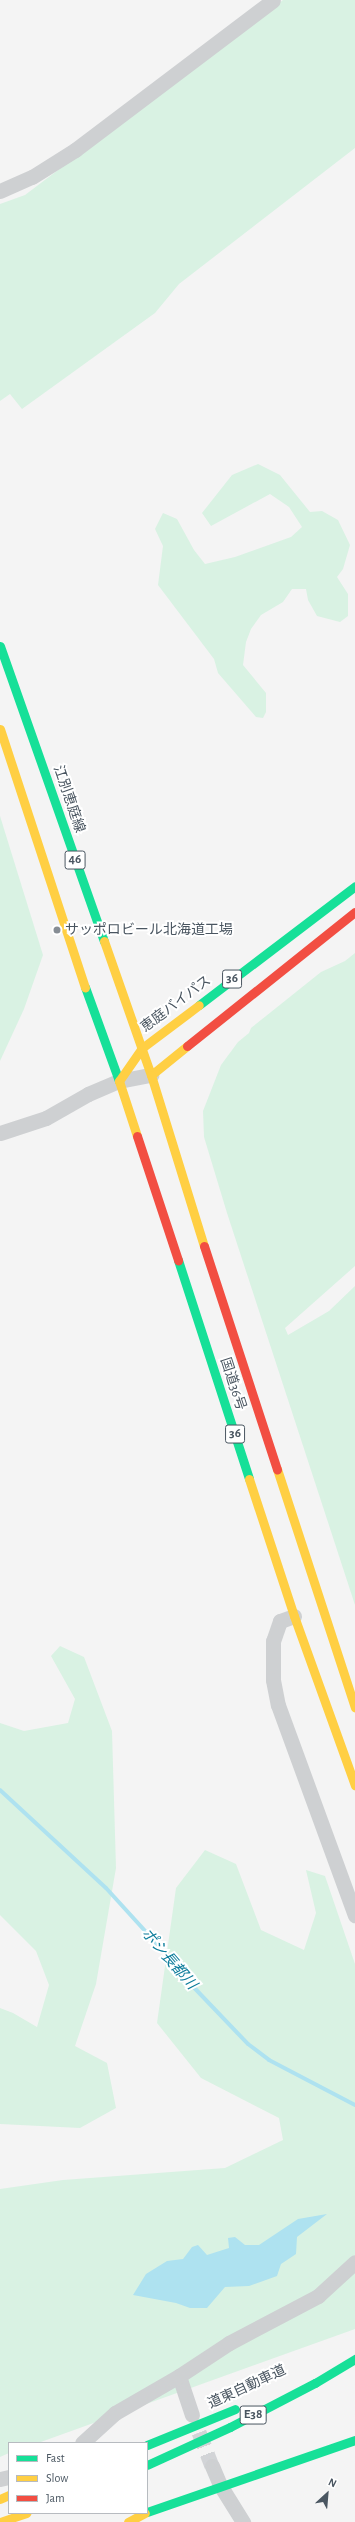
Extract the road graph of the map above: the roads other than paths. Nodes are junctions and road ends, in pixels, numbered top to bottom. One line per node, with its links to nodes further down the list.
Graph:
1 (273, 0): 2 (street)
2 (0, 191)
3 (0, 646): 7 (main road, 江別恵庭線 / 46)
4 (0, 729): 9 (main road, 46)
5 (355, 886): 7 (main road, 恵庭バイパス / 36)
6 (355, 912): 8 (main road, 36)
7 (142, 1048): 8 (main road, 江別恵庭線 / 46); 9 (main road, 恵庭バイパス / 36)
8 (151, 1075): 9 (street); 12 (main road, 国道36号 / 36)
9 (119, 1081): 10 (street); 11 (main road, 国道36号 / 36)
10 (0, 1133)
11 (294, 1616): 13 (main road, 国道36号 / 36); 14 (street)
12 (355, 1708)
13 (355, 1785)
14 (355, 1915)
15 (355, 2262): 17 (street)
16 (355, 2359): 23 (main road, 道東自動車道 / E38)
17 (179, 2376): 19 (street); 21 (street)
18 (244, 2404): 22 (main road, 道東自動車道 / E38)
19 (192, 2414)
20 (355, 2440): 25 (main road)
21 (83, 2442)
22 (148, 2445)
23 (148, 2465)
24 (212, 2466): 25 (street)
25 (220, 2485): 26 (main road); 31 (street)
26 (148, 2512)
27 (23, 2514): 29 (main road)
28 (143, 2514): 30 (main road)
29 (0, 2522)
30 (128, 2522)
31 (243, 2522)

